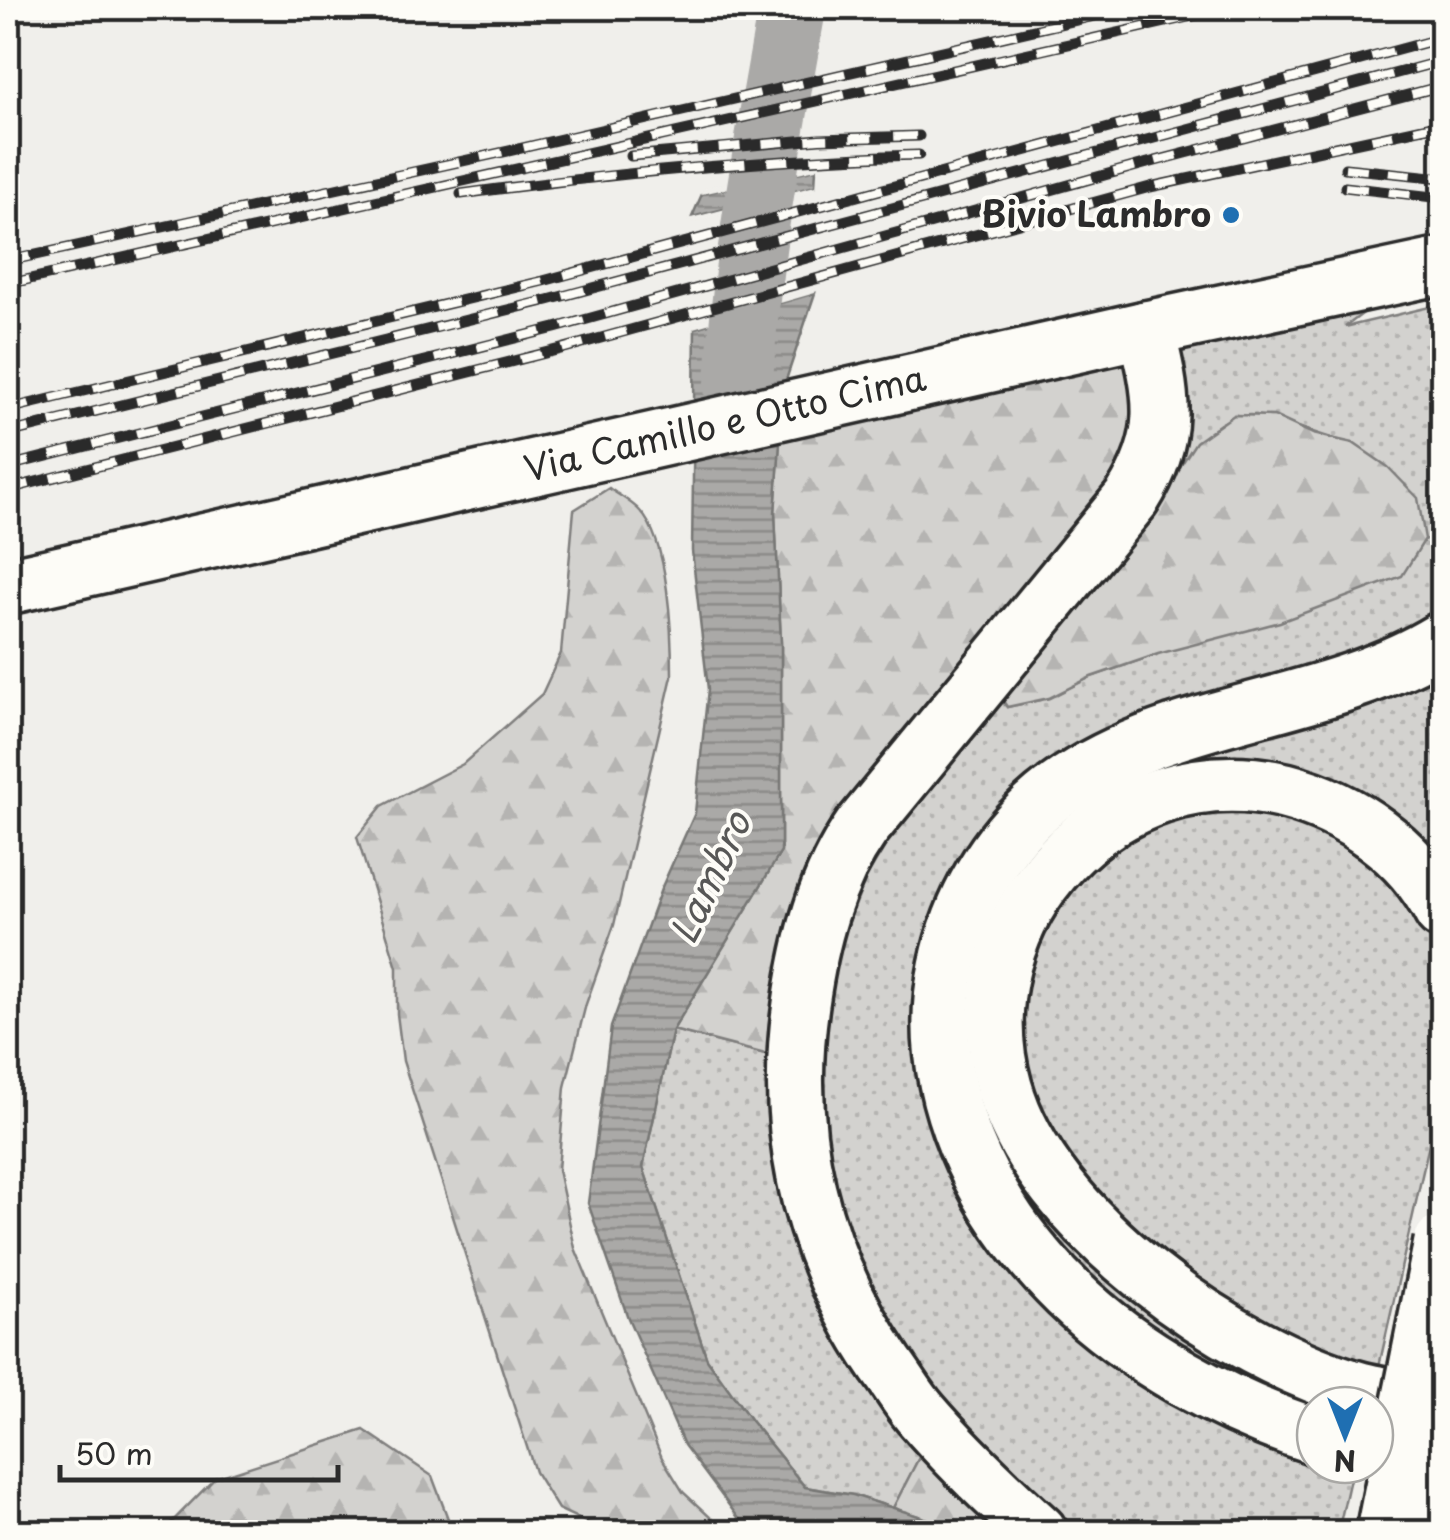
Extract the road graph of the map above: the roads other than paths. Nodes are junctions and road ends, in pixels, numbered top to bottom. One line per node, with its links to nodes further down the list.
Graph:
1 (1442, 266): 2 (main road, Via Camillo e Otto Cima)
2 (1146, 329): 3 (main road, Via Camillo e Otto Cima); 11 (main road)
3 (8, 586)
4 (1442, 640): 8 (main road)
5 (1442, 911): 7 (main road)
6 (1442, 1242): 12 (main road, bridge)
7 (1442, 1403)
8 (1295, 1427)
9 (1395, 1457): 10 (main road)
10 (1442, 1463): 13 (main road, bridge)
11 (1040, 1532)
12 (1384, 1532)
13 (1426, 1532)

